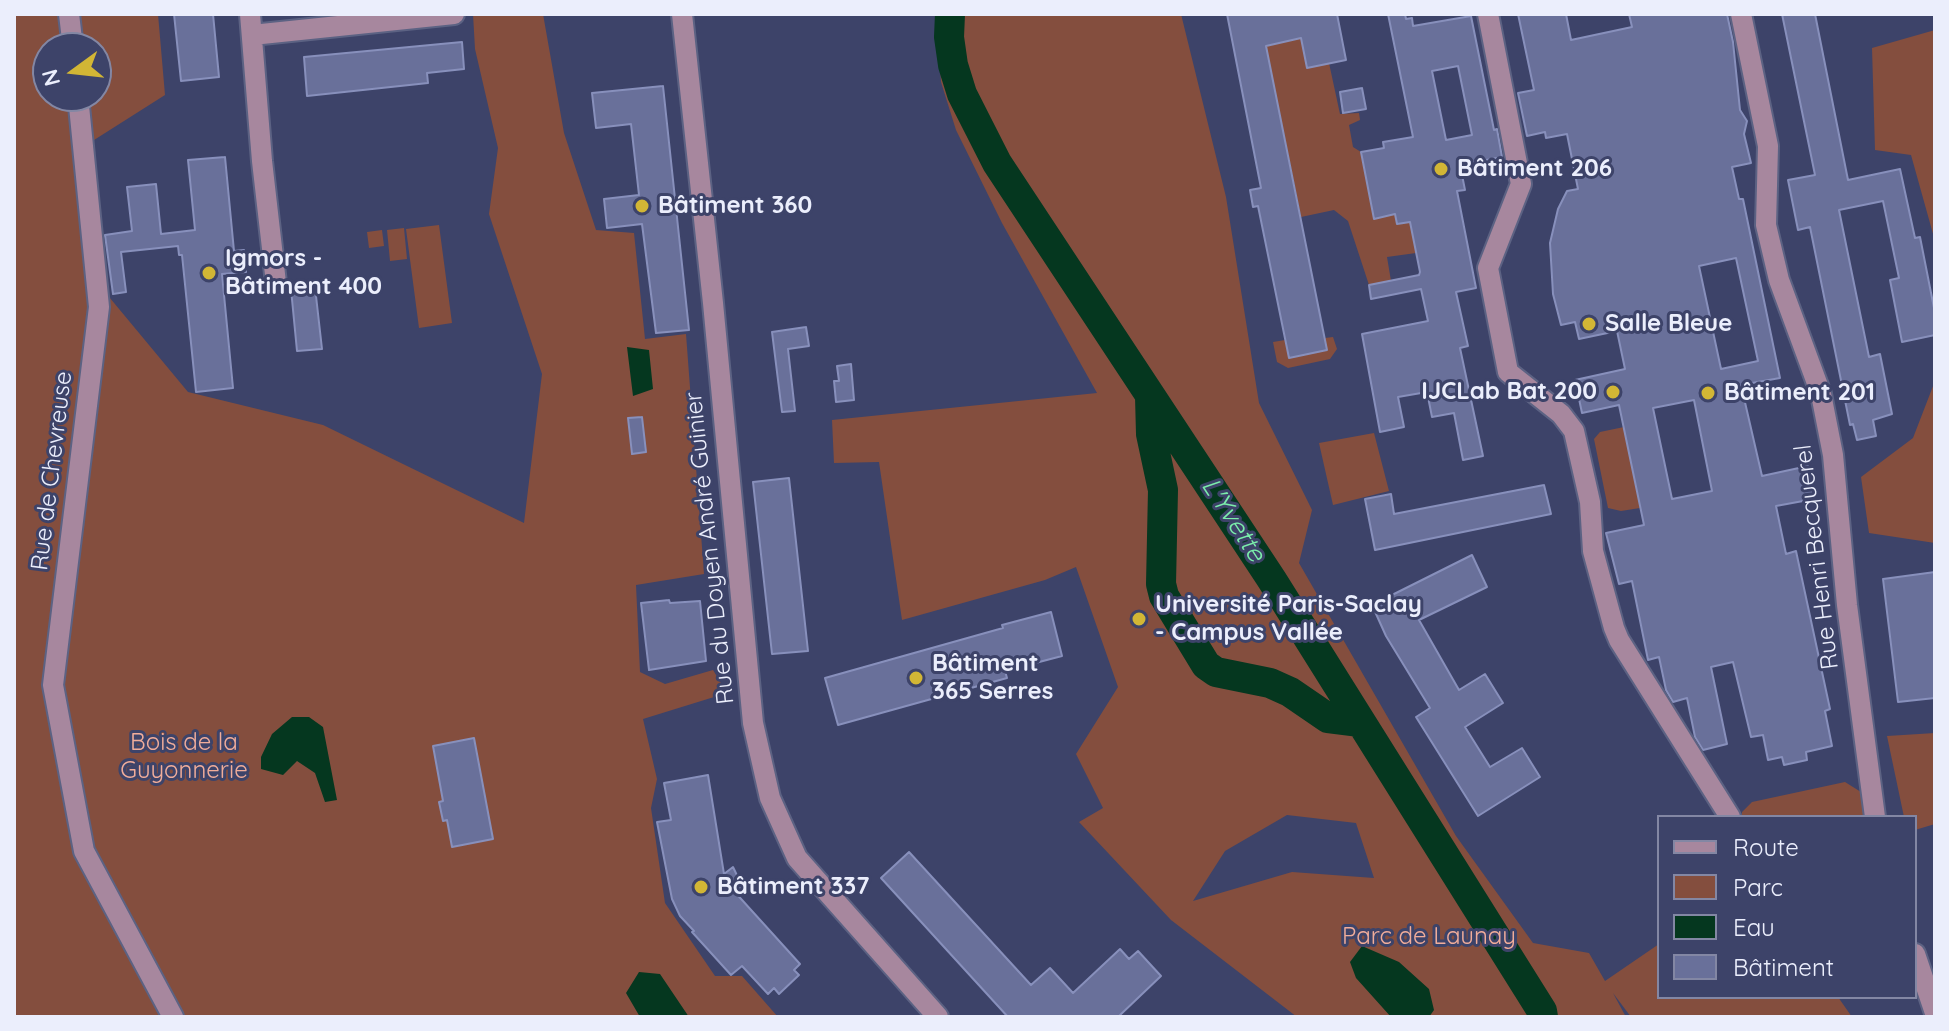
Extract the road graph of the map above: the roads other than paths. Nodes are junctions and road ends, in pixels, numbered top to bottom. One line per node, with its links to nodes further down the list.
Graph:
1 (250, 14): 6 (street)
2 (454, 14): 6 (street)
3 (682, 14): 14 (street, Rue du Doyen André Guinier)
4 (1488, 14): 9 (street)
5 (1741, 14): 10 (street, Rue Henri Becquerel)
6 (252, 35): 8 (street)
7 (80, 112): 13 (street, Rue de Chevreuse)
8 (276, 283)
9 (1729, 815)
10 (1875, 815)
11 (1917, 960): 12 (street)
12 (1935, 1013)
13 (173, 1017)
14 (938, 1017)

